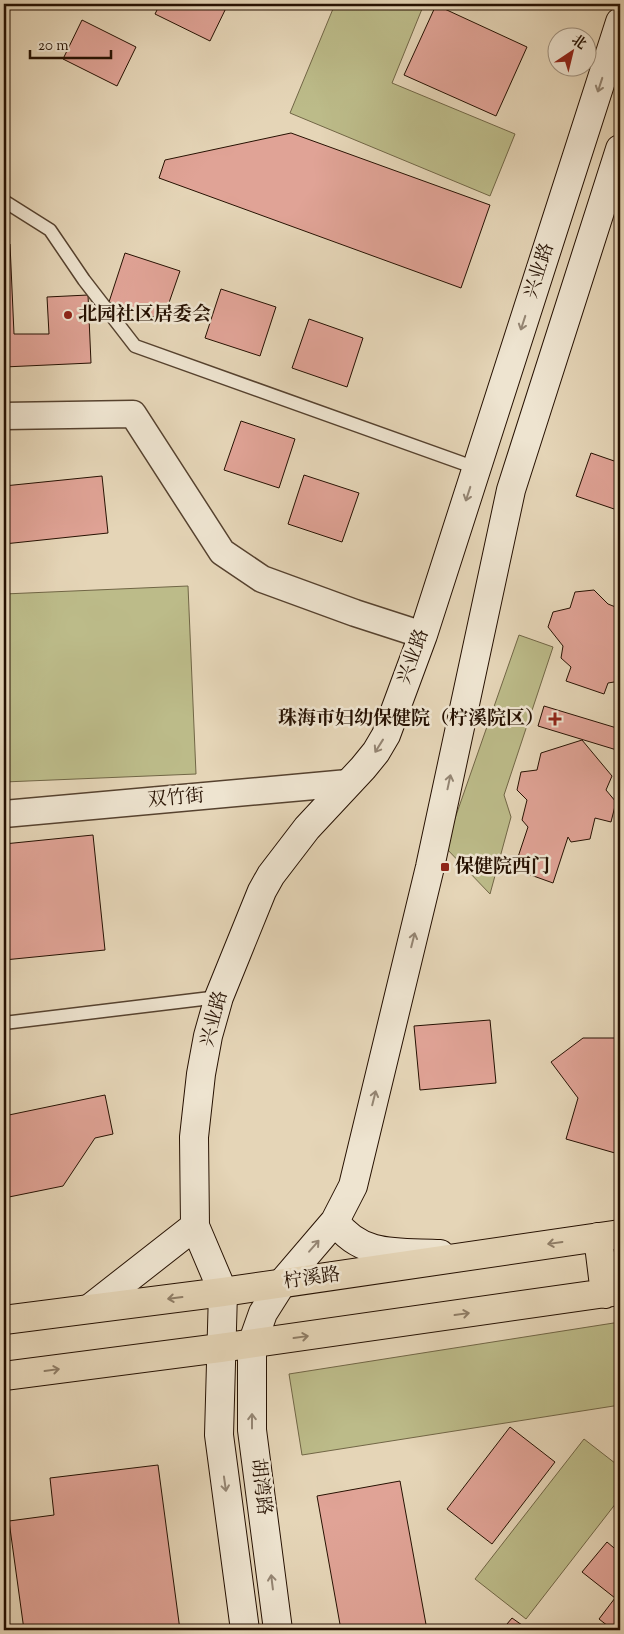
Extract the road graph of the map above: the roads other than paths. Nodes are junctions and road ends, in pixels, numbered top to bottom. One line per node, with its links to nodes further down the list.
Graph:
1 (620, 22): 5 (main road, 兴业路, one-way to 5)
2 (620, 149): 11 (main road, 兴业路, one-way to 2)
3 (4, 201): 5 (lane)
4 (4, 416): 6 (street)
5 (476, 468): 6 (main road, 兴业路, one-way to 6)
6 (423, 634): 7 (main road, 兴业路, one-way to 7)
7 (348, 783): 8 (street, 双竹街); 9 (main road, 兴业路)
8 (4, 814)
9 (219, 997): 10 (lane); 12 (main road, 兴业路)
10 (4, 1022)
11 (335, 1222): 14 (main road); 15 (main road, 兴业路, one-way to 11)
12 (195, 1226): 16 (main road, 兴业路); 18 (main road)
13 (609, 1235): 14 (main road, 柠溪路, one-way to 14); 17 (main road)
14 (468, 1256): 15 (main road, 柠溪路)
15 (282, 1283): 16 (main road, 柠溪路); 20 (main road, 兴业路)
16 (223, 1292): 18 (main road, 柠溪路, one-way to 18); 21 (main road, 兴业路)
17 (613, 1293): 20 (main road, one-way to 17)
18 (88, 1309): 19 (main road, 柠溪路)
19 (4, 1320)
20 (252, 1344): 21 (main road); 24 (main road, 胡湾路, one-way to 20)
21 (220, 1348): 22 (main road, one-way to 21); 23 (main road, 胡湾路, one-way to 23)
22 (4, 1376)
23 (245, 1630)
24 (278, 1630)

